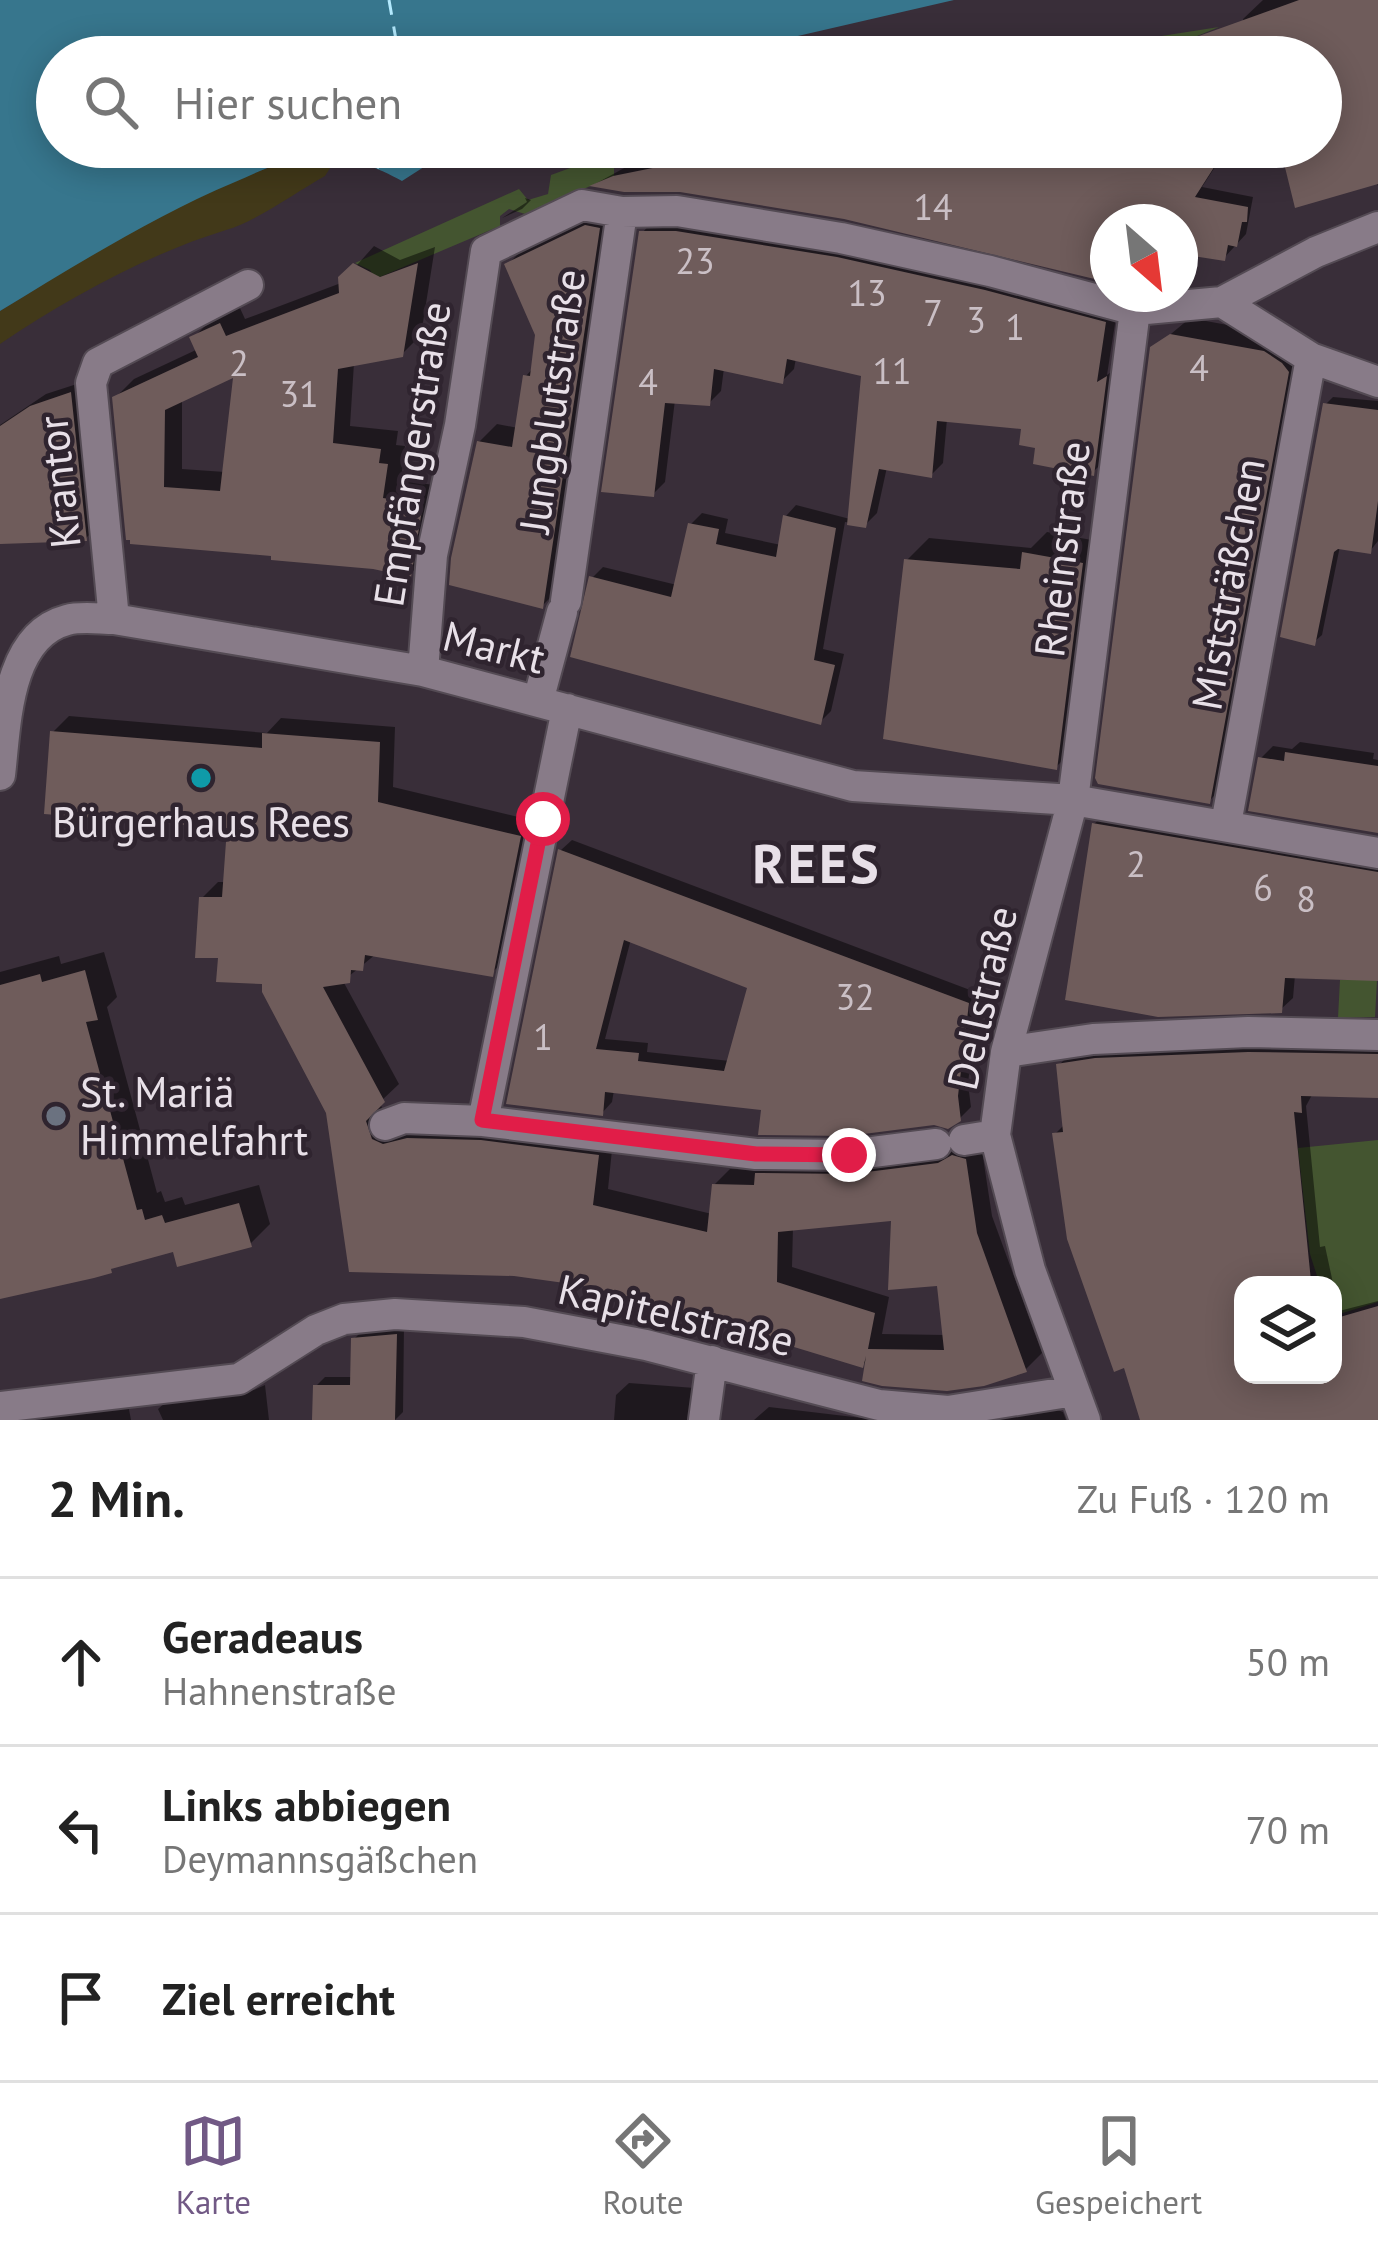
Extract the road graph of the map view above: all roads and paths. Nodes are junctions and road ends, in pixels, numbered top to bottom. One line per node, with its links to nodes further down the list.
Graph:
1 (622, 212): 4 (street); 11 (street, Empfängerstraße); 12 (street, Jungblutstraße)
2 (1378, 227): 5 (street)
3 (248, 285): 10 (street, Krantor)
4 (1090, 298)
5 (1222, 302): 6 (street); 8 (street)
6 (1198, 304)
7 (1135, 312): 14 (street, Rheinstraße)
8 (1311, 358): 9 (street); 15 (street, Miststräßchen)
9 (1378, 382)
10 (114, 620): 11 (street, Markt); 13 (street, Markt)
11 (423, 671): 12 (street, Markt)
12 (553, 705): 14 (street, Markt); 19 (street, Jungblutstraße)
13 (0, 775)
14 (1073, 800): 15 (street, Markt); 18 (street, Dellstraße)
15 (1226, 824): 16 (street, Markt)
16 (1378, 853)
17 (1378, 1035): 18 (street)
18 (1006, 1052): 21 (street, Dellstraße)
19 (482, 1120): 20 (street); 21 (street)
20 (385, 1125)
21 (995, 1136): 23 (street, Dellstraße)
22 (712, 1361): 23 (street, Kapitelstraße); 24 (street, Kapitelstraße); 25 (street)
23 (1079, 1406)
24 (0, 1407)
25 (704, 1420)

